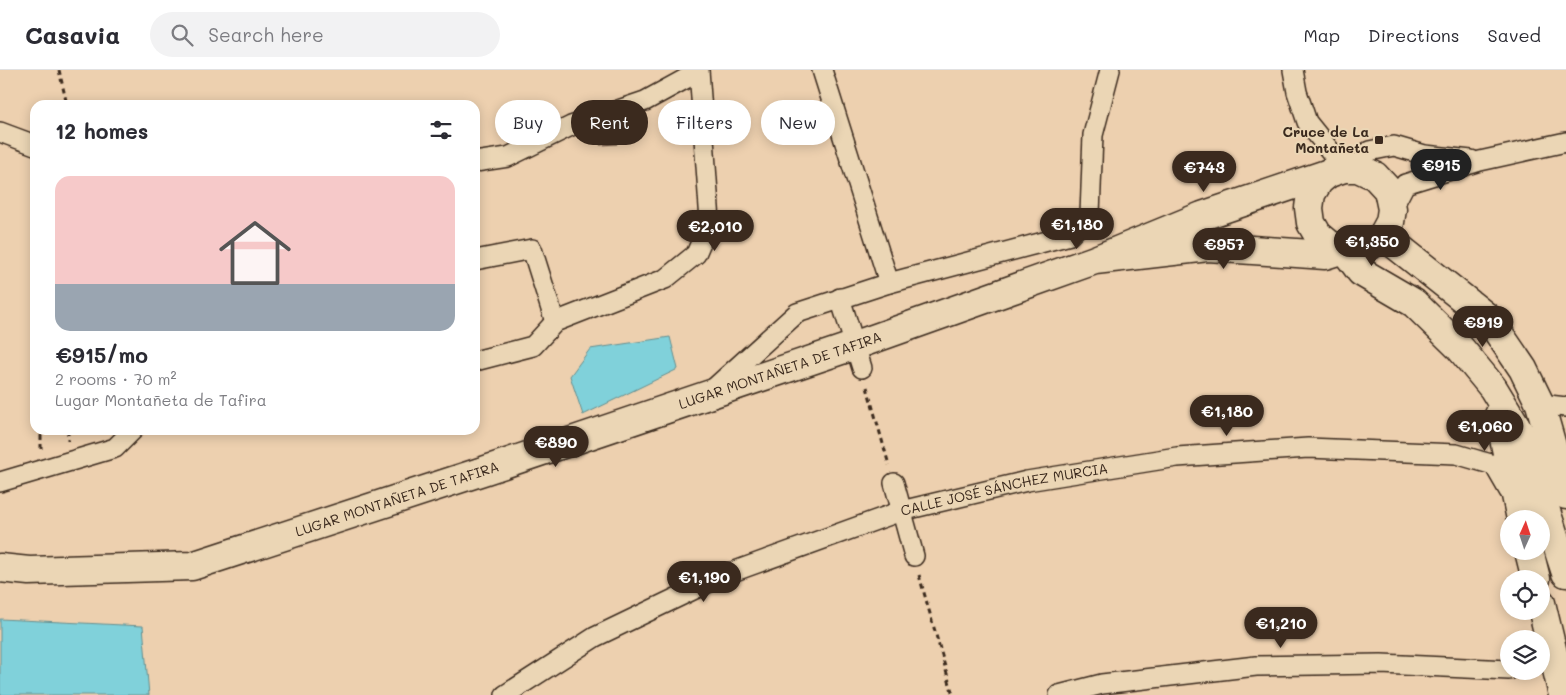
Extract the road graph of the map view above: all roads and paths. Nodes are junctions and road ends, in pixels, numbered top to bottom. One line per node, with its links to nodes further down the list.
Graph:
1 (59, 70): 6 (path)
2 (822, 70): 18 (street)
3 (1110, 70): 18 (street)
4 (1293, 70): 12 (street)
5 (698, 71): 10 (street); 20 (street)
6 (66, 100)
7 (0, 132): 9 (street)
8 (1566, 142): 11 (street)
9 (30, 143)
10 (480, 161)
11 (1480, 161): 12 (street); 13 (street)
12 (1344, 169): 13 (main road); 15 (main road); 17 (main road, LUGAR MONTAÑETA DE TAFIRA)
13 (1392, 208): 14 (main road)
14 (1383, 234): 15 (main road, LUGAR MONTAÑETA DE TAFIRA); 25 (main road)
15 (1344, 249): 17 (main road, LUGAR MONTAÑETA DE TAFIRA); 23 (main road)
16 (480, 259): 20 (street)
17 (1095, 260): 21 (main road, LUGAR MONTAÑETA DE TAFIRA)
18 (889, 283): 19 (street)
19 (840, 298): 21 (street); 24 (street)
20 (555, 322): 22 (street)
21 (859, 356): 24 (main road, LUGAR MONTAÑETA DE TAFIRA); 28 (path)
22 (480, 360)
23 (1493, 388): 31 (main road); 35 (main road)
24 (707, 394): 34 (main road, LUGAR MONTAÑETA DE TAFIRA)
25 (1553, 406): 29 (main road)
26 (128, 435): 27 (street)
27 (0, 482)
28 (894, 483): 32 (street)
29 (1565, 487)
30 (1518, 510): 32 (street, CALLE JOSÉ SÁNCHEZ MURCIA)
31 (1519, 510)
32 (901, 511): 33 (street); 38 (street, CALLE JOSÉ SÁNCHEZ MURCIA)
33 (914, 556): 39 (path)
34 (0, 568)
35 (1566, 573)
36 (1550, 663): 41 (main road)
37 (1500, 670): 40 (street)
38 (505, 695)
39 (953, 695)
40 (1059, 695)
41 (1563, 695)

